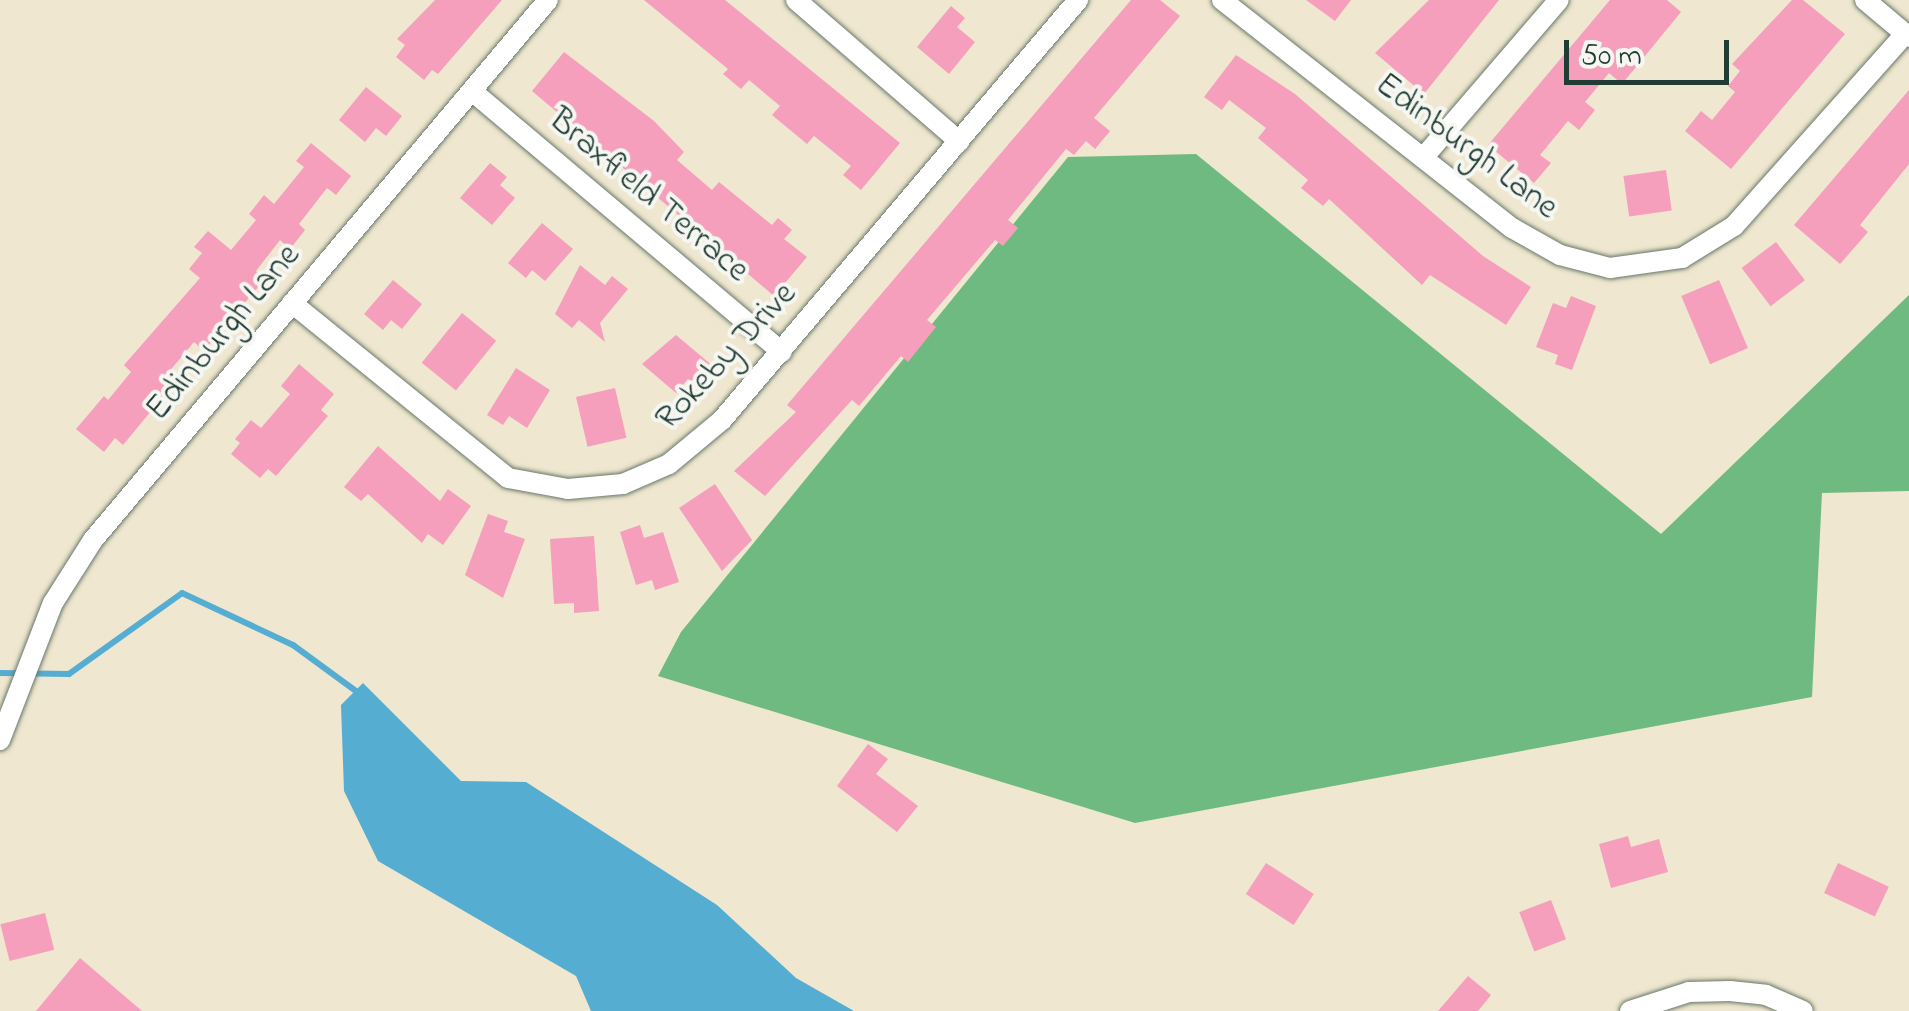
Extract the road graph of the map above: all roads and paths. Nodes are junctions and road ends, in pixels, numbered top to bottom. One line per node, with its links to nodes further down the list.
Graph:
1 (548, 0): 8 (street, Edinburgh Lane)
2 (796, 0): 9 (street)
3 (1078, 0): 9 (street, Rokeby Drive)
4 (1222, 0): 10 (street, Edinburgh Lane)
5 (1559, 0): 10 (street)
6 (1865, 0): 7 (street)
7 (1907, 36): 10 (street, Edinburgh Lane)
8 (472, 91): 11 (street, Edinburgh Lane); 12 (street, Braxfield Terrace)
9 (959, 141): 12 (street, Rokeby Drive)
10 (1423, 158)
11 (292, 303): 12 (street, Rokeby Drive); 13 (street, Edinburgh Lane)
12 (782, 352)
13 (0, 739)
14 (1630, 1011): 15 (street)
15 (1803, 1011)

